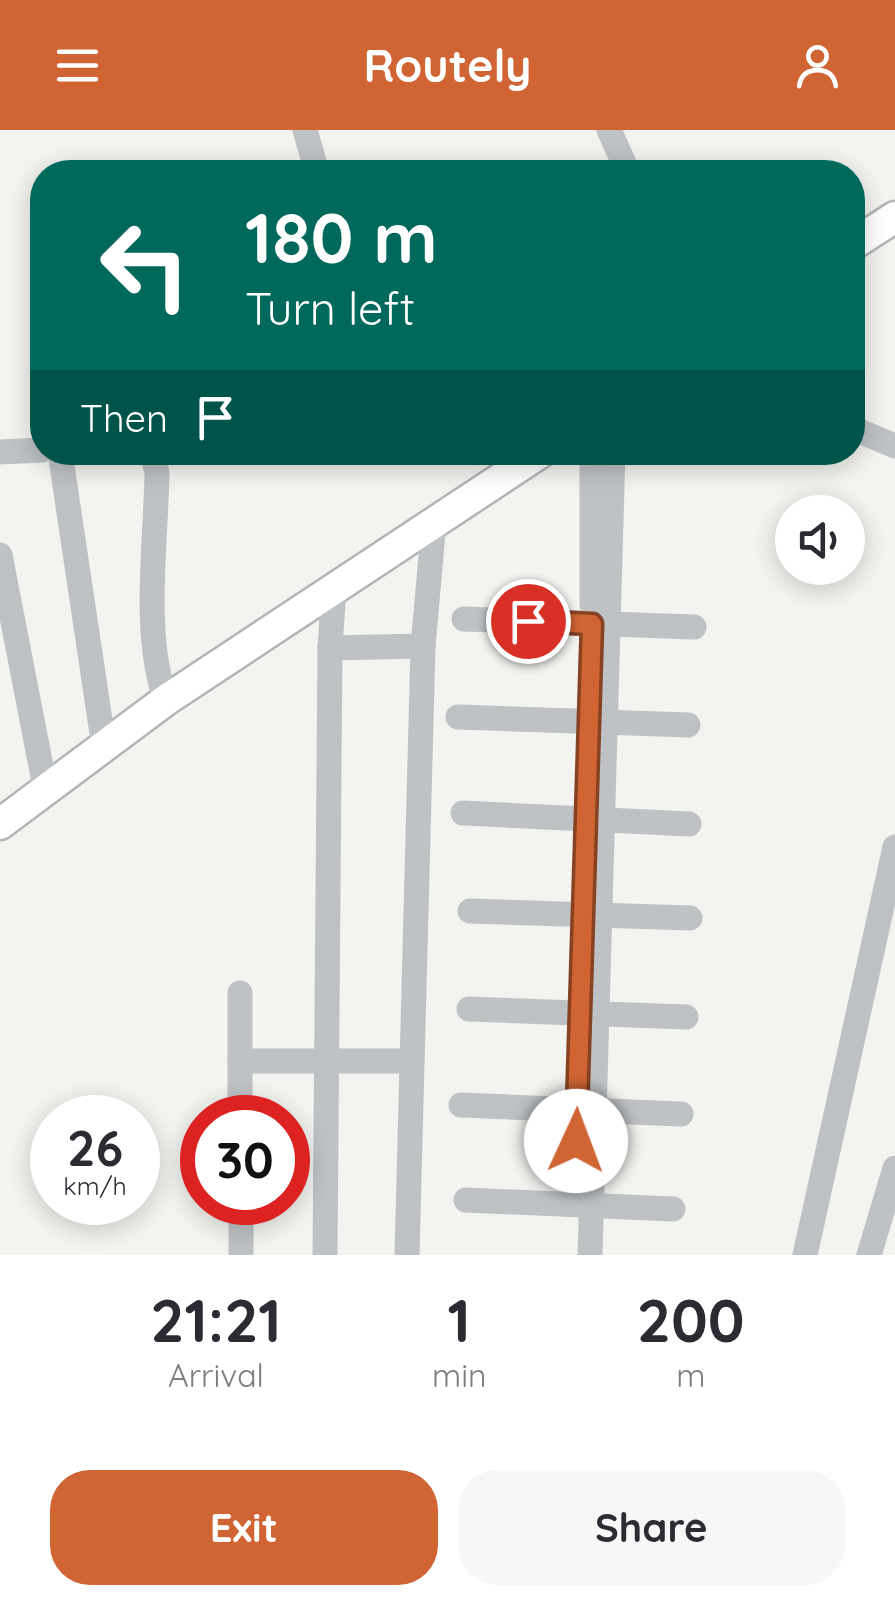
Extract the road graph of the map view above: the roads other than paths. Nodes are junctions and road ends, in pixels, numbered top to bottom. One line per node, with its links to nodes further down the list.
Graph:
1 (305, 130): 3 (street)
2 (609, 130): 4 (street)
3 (314, 160)
4 (623, 160)
5 (895, 216): 6 (main road)
6 (865, 236)
7 (865, 433): 8 (street)
8 (895, 446)
9 (30, 451): 10 (street)
10 (0, 452)
11 (62, 465): 28 (street)
12 (156, 465): 24 (street)
13 (522, 465): 16 (main road)
14 (593, 465): 20 (street)
15 (612, 465): 20 (street)
16 (434, 522): 18 (main road); 22 (street)
17 (0, 555): 29 (street)
18 (334, 588): 23 (street); 24 (main road)
19 (464, 619): 20 (street)
20 (600, 624): 21 (street); 26 (street)
21 (694, 627)
22 (422, 646): 23 (street); 44 (street)
23 (330, 648): 43 (street)
24 (166, 700): 28 (main road)
25 (458, 717): 26 (street)
26 (596, 722): 27 (street); 31 (street)
27 (688, 724)
28 (104, 747): 29 (main road)
29 (46, 792): 32 (main road)
30 (463, 813): 31 (street)
31 (593, 820): 33 (street); 36 (street)
32 (0, 824)
33 (689, 824)
34 (895, 847): 59 (street)
35 (470, 911): 36 (street)
36 (591, 915): 37 (street); 40 (street)
37 (690, 918)
38 (240, 993): 42 (street)
39 (469, 1009): 40 (street)
40 (588, 1013): 41 (street); 47 (street)
41 (686, 1017)
42 (240, 1061): 43 (street); 45 (street)
43 (327, 1061): 44 (street); 55 (street)
44 (412, 1061): 56 (street)
45 (240, 1095)
46 (462, 1105): 47 (street)
47 (585, 1110): 48 (street); 51 (street)
48 (681, 1114)
49 (895, 1168): 60 (street)
50 (466, 1200): 51 (street)
51 (583, 1205): 52 (street); 57 (street); 58 (street)
52 (673, 1208)
53 (241, 1225): 54 (street)
54 (241, 1255)
55 (325, 1255)
56 (407, 1255)
57 (573, 1255)
58 (590, 1255)
59 (804, 1255)
60 (868, 1255)

